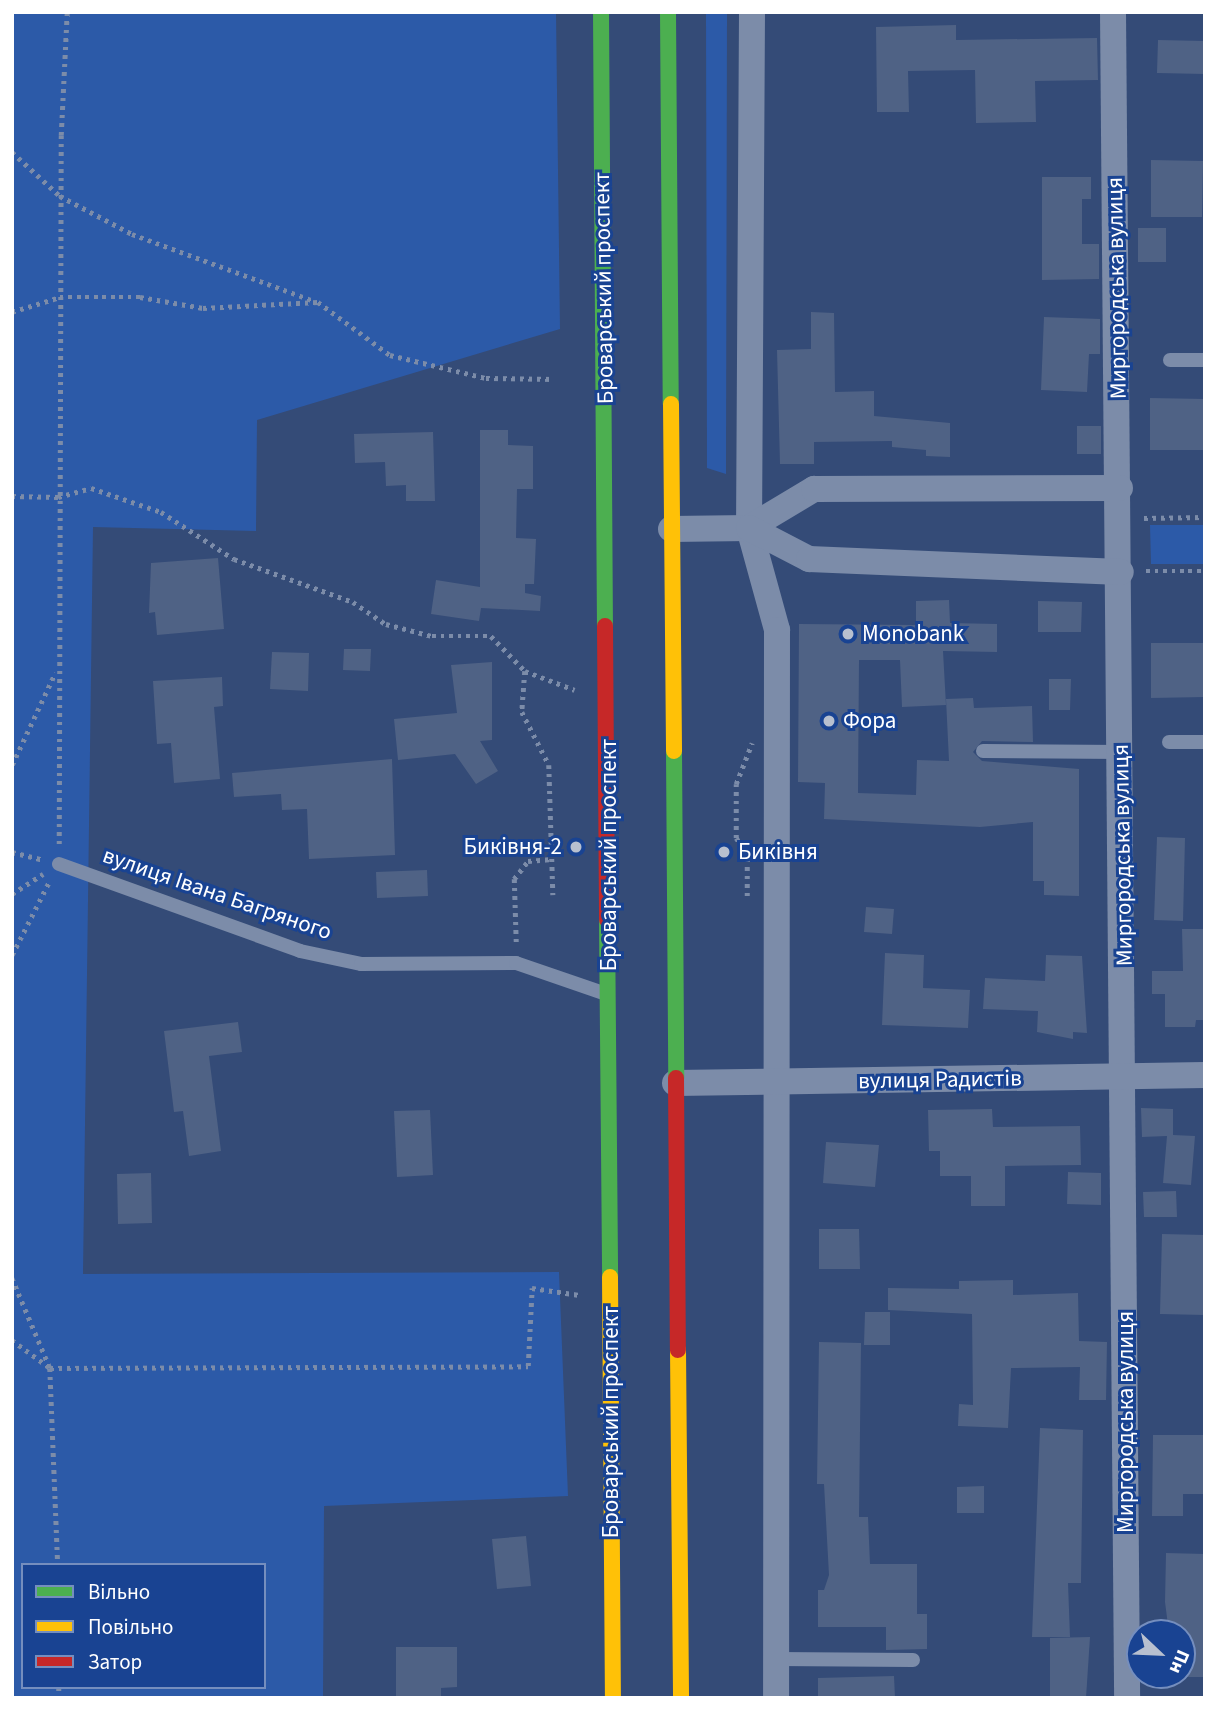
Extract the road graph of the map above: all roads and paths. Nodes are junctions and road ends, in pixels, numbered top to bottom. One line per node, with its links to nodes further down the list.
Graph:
1 (67, 12): 7 (path)
2 (601, 12): 23 (highway, Броварський проспект)
3 (668, 12): 18 (highway)
4 (752, 12): 17 (street)
5 (1114, 12): 14 (street, Миргородська вулиця)
6 (12, 152): 7 (path)
7 (60, 197): 8 (path); 9 (path)
8 (60, 297): 9 (path); 10 (path); 16 (path)
9 (318, 302): 13 (path)
10 (12, 312)
11 (1170, 360): 12 (lane)
12 (1205, 360)
13 (554, 379)
14 (1120, 488): 17 (street); 20 (street, Миргородська вулиця)
15 (12, 496): 16 (path)
16 (58, 497): 21 (path); 22 (path)
17 (749, 528): 18 (street); 20 (street); 24 (street)
18 (671, 529): 41 (highway)
19 (1205, 571): 20 (path)
20 (1121, 572): 28 (street, Миргородська вулиця)
21 (57, 669): 29 (path); 32 (path)
22 (525, 671): 23 (path); 31 (path)
23 (608, 704): 38 (highway, Броварський проспект)
24 (777, 726): 35 (path); 42 (street)
25 (1169, 742): 26 (lane)
26 (1205, 742)
27 (983, 751): 28 (lane)
28 (1123, 752): 40 (street, Миргородська вулиця)
29 (12, 765)
30 (12, 852): 32 (path)
31 (552, 859): 34 (path); 37 (path)
32 (59, 864): 33 (path); 36 (path); 37 (lane, вулиця Івана Багряного)
33 (12, 894)
34 (553, 895)
35 (747, 896)
36 (12, 955)
37 (516, 963): 38 (lane, вулиця Івана Багряного)
38 (609, 995): 44 (highway, Броварський проспект)
39 (1205, 1075): 40 (street, вулиця Радистів)
40 (1126, 1076): 42 (street, вулиця Радистів); 53 (street, Миргородська вулиця)
41 (675, 1083): 42 (street, вулиця Радистів); 51 (highway)
42 (777, 1083): 48 (street)
43 (12, 1278): 46 (path)
44 (611, 1299): 46 (path); 50 (highway, Броварський проспект)
45 (12, 1340): 46 (path)
46 (50, 1368): 47 (path)
47 (58, 1563)
48 (776, 1659): 49 (lane); 52 (street)
49 (913, 1660)
50 (612, 1698)
51 (681, 1698)
52 (776, 1698)
53 (1127, 1698)

